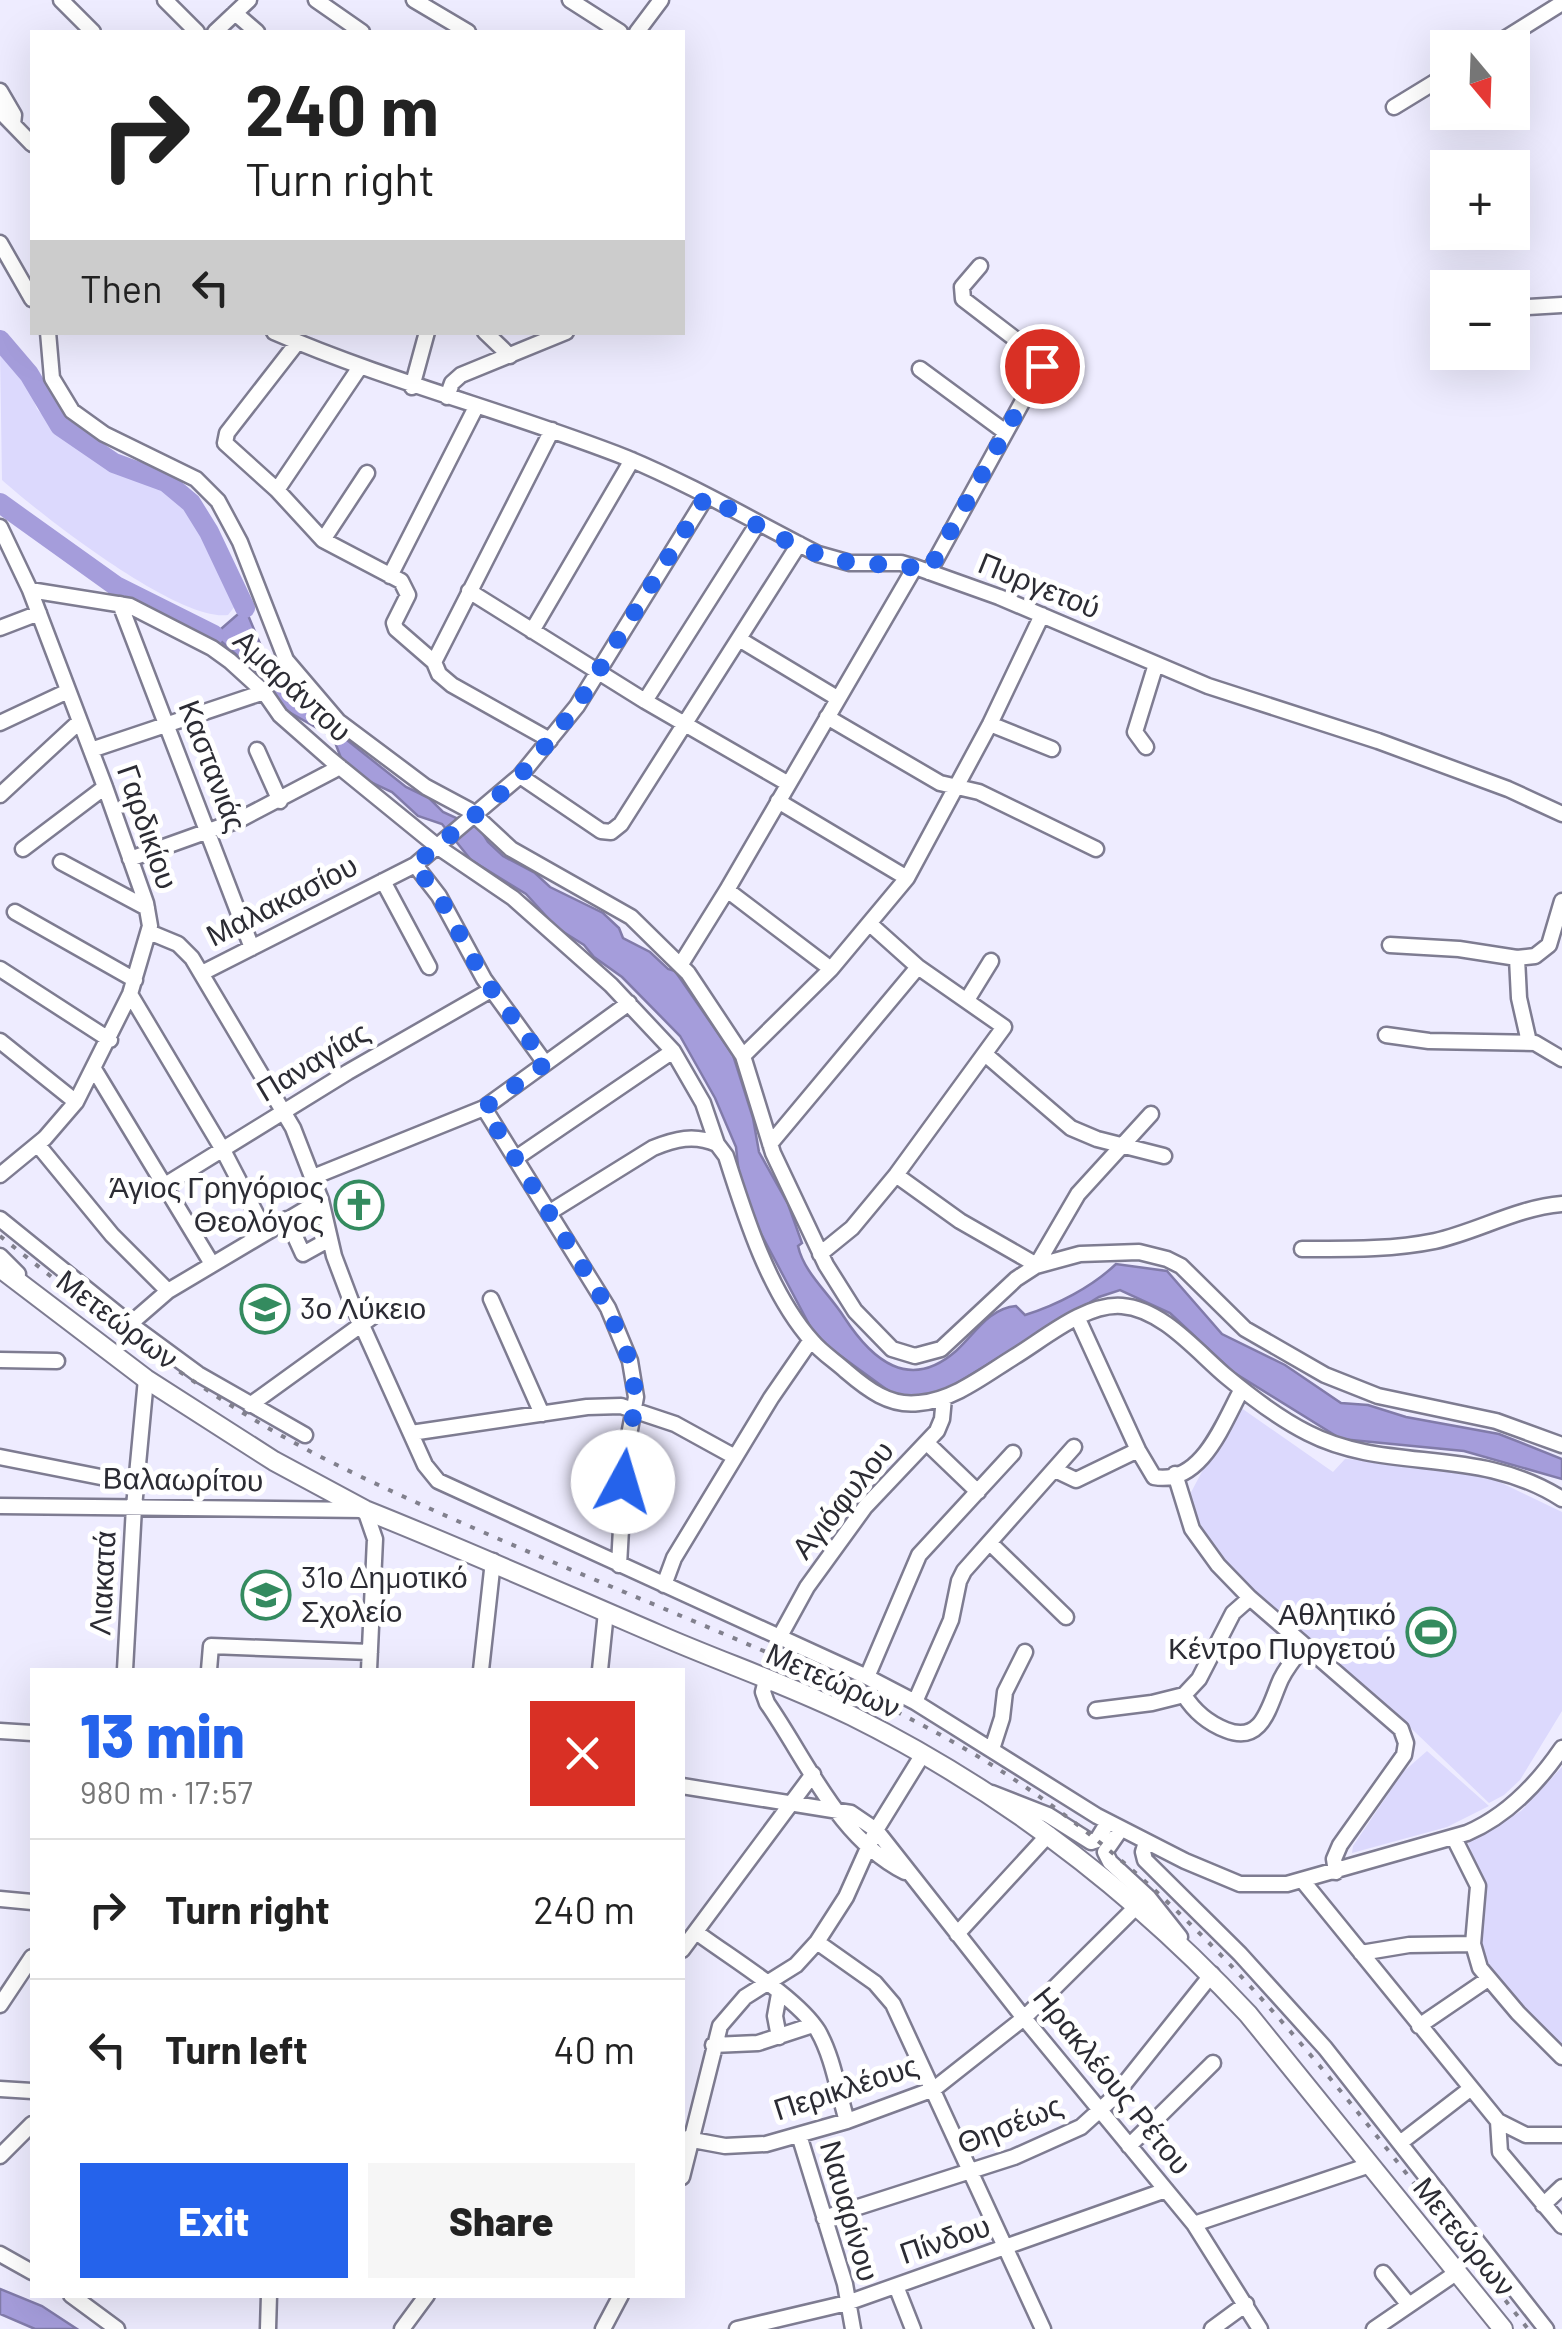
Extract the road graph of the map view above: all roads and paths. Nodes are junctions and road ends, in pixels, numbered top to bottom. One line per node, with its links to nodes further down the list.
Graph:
1 (61, 0): 10 (street)
2 (165, 0): 11 (street)
3 (249, 0): 9 (street)
4 (316, 0): 14 (street)
5 (414, 0): 15 (street)
6 (570, 0): 16 (street)
7 (661, 0): 17 (street)
8 (1562, 1): 18 (street)
9 (235, 13): 12 (street); 13 (street)
10 (90, 30)
11 (195, 30)
12 (217, 30)
13 (255, 30)
14 (359, 30)
15 (465, 30)
16 (617, 30)
17 (638, 30)
18 (1518, 30)
19 (1430, 85): 21 (street)
20 (0, 91): 23 (street)
21 (1394, 106)
22 (0, 111): 23 (street)
23 (13, 124): 24 (street)
24 (30, 142)
25 (0, 242): 27 (street)
26 (980, 266): 43 (street)
27 (30, 295)
28 (1562, 305): 29 (street)
29 (1530, 307)
30 (48, 335): 89 (street)
31 (281, 335): 35 (street, Πυργετού)
32 (426, 335): 39 (street)
33 (488, 335): 36 (street)
34 (559, 335): 36 (street)
35 (298, 342): 37 (street, Πυργετού); 46 (street)
36 (510, 356): 40 (street)
37 (360, 367): 39 (street, Πυργετού); 46 (street)
38 (920, 369): 43 (street)
39 (412, 386): 40 (street, Πυργετού)
40 (447, 397): 41 (street, Πυργετού)
41 (476, 406): 42 (street, Πυργετού); 53 (street)
42 (552, 430): 44 (street, Πυργετού); 55 (street)
43 (1004, 431): 52 (street)
44 (632, 460): 47 (street, Πυργετού); 60 (street)
45 (366, 473): 50 (street)
46 (277, 490): 50 (street)
47 (706, 496): 48 (street, Πυργετού); 64 (street, Μαλακασίου)
48 (758, 523): 51 (street, Πυργετού); 68 (street)
49 (0, 527): 54 (street, Γαρδικίου)
50 (323, 540): 53 (street)
51 (799, 544): 52 (street, Πυργετού); 61 (street)
52 (922, 570): 58 (street, Πυργετού); 67 (street)
53 (390, 576): 62 (street)
54 (30, 590): 56 (street, Αμαράντου); 57 (street, Γαρδικίου)
55 (469, 590): 60 (street); 62 (street)
56 (120, 604): 66 (street, Αμαράντου); 74 (street, Καστανιάς)
57 (39, 613): 59 (street); 65 (street, Γαρδικίου)
58 (1042, 615): 63 (street, Πυργετού); 73 (street)
59 (0, 628)
60 (532, 631): 64 (street)
61 (739, 639): 67 (street); 72 (street)
62 (434, 662): 75 (street)
63 (1156, 664): 76 (street); 88 (street, Πυργετού)
64 (597, 671): 68 (street); 75 (street, Μαλακασίου)
65 (68, 690): 70 (street, Γαρδικίου); 71 (street)
66 (264, 692): 74 (street); 80 (street, Αμαράντου)
67 (837, 698): 69 (street)
68 (646, 701): 72 (street)
69 (827, 716): 82 (street); 84 (street)
70 (80, 721): 77 (street, Γαρδικίου); 85 (street)
71 (0, 722)
72 (685, 724): 81 (street); 82 (street)
73 (990, 724): 79 (street); 84 (street)
74 (166, 725): 77 (street); 90 (street, Καστανιάς)
75 (550, 740): 81 (street, Μαλακασίου)
76 (1146, 748)
77 (91, 750): 83 (street, Γαρδικίου)
78 (256, 750): 86 (street)
79 (1052, 750)
80 (340, 768): 86 (street); 91 (street, Αμαράντου)
81 (520, 776): 89 (street, Μαλακασίου)
82 (787, 783): 87 (street)
83 (105, 787): 92 (street); 94 (street, Γαρδικίου)
84 (953, 787): 93 (street); 97 (street)
85 (0, 795)
86 (280, 800): 90 (street)
87 (778, 800): 97 (street); 99 (street)
88 (1562, 814)
89 (476, 815): 91 (street, Μαλακασίου); 109 (street)
90 (207, 832): 94 (street); 106 (street, Καστανιάς)
91 (438, 848): 96 (street, Μαλακασίου); 118 (street, Αμαράντου)
92 (24, 849)
93 (1096, 849)
94 (130, 859): 101 (street, Γαρδικίου)
95 (60, 862): 101 (street)
96 (414, 865): 98 (street, Μαλακασίου); 116 (street)
97 (907, 878): 103 (street)
98 (384, 881): 106 (street, Μαλακασίου); 110 (street)
99 (728, 890): 109 (street); 113 (street)
100 (1562, 901): 107 (street)
101 (148, 908): 104 (street, Γαρδικίου)
102 (15, 912): 115 (street)
103 (870, 924): 111 (street); 113 (street)
104 (149, 932): 114 (street); 115 (street, Γαρδικίου)
105 (1390, 945): 107 (street)
106 (252, 948): 114 (street, Μαλακασίου)
107 (1517, 958): 122 (street)
108 (991, 961): 117 (street)
109 (681, 964): 125 (street)
110 (429, 967)
111 (918, 967): 117 (street); 134 (street)
112 (0, 969): 120 (street)
113 (832, 969): 125 (street)
114 (202, 973): 131 (street)
115 (132, 987): 120 (street, Γαρδικίου); 137 (street)
116 (492, 990): 127 (street); 131 (street, Παναγίας)
117 (967, 1000): 124 (street)
118 (629, 1004): 123 (street, Αμαράντου); 127 (street)
119 (1386, 1035): 122 (street)
120 (110, 1040): 128 (street, Γαρδικίου)
121 (0, 1041): 129 (street)
122 (1529, 1042): 126 (street)
123 (673, 1051): 133 (street, Αμαράντου); 139 (street)
124 (985, 1054): 135 (street); 141 (street)
125 (743, 1056): 134 (street)
126 (1562, 1059)
127 (546, 1063): 130 (street)
128 (94, 1069): 129 (street, Γαρδικίου); 143 (street)
129 (76, 1102): 136 (street, Γαρδικίου)
130 (484, 1108): 139 (street); 142 (street)
131 (284, 1111): 137 (street, Παναγίας); 142 (street)
132 (1151, 1114): 135 (street)
133 (716, 1144): 146 (street); 164 (street, Αμαράντου)
134 (770, 1144): 152 (street)
135 (1122, 1144): 138 (street); 155 (street)
136 (38, 1145): 140 (street, Γαρδικίου); 158 (street)
137 (222, 1150): 143 (street, Παναγίας); 149 (street)
138 (1164, 1156)
139 (516, 1158): 146 (street)
140 (0, 1176)
141 (896, 1176): 152 (street); 155 (street)
142 (313, 1178): 144 (street)
143 (165, 1185): 154 (street)
144 (321, 1200): 148 (street); 150 (street)
145 (1562, 1204): 151 (street)
146 (550, 1212): 171 (street)
147 (0, 1218): 162 (street)
148 (286, 1219): 149 (street); 150 (street)
149 (266, 1231): 154 (street)
150 (330, 1239): 163 (street)
151 (1302, 1249)
152 (820, 1254): 155 (street)
153 (0, 1256): 157 (street)
154 (212, 1264): 158 (street)
155 (1036, 1265): 176 (street)
156 (0, 1268): 157 (main road, Μετεώρων)
157 (31, 1290): 167 (main road, Μετεώρων)
158 (168, 1291): 162 (street)
159 (491, 1298): 172 (street)
160 (384, 1308): 163 (street)
161 (1078, 1318): 168 (street); 169 (street); 178 (street)
162 (130, 1324): 170 (street)
163 (362, 1326): 170 (street); 173 (street)
164 (811, 1340): 169 (street, Αμαράντου); 181 (street)
165 (0, 1360): 166 (street)
166 (56, 1361)
167 (146, 1379): 184 (street, Λιακατά); 189 (main road, Μετεώρων)
168 (1242, 1389): 183 (street); 186 (street)
169 (944, 1398): 175 (street, Αγιόφυλου)
170 (250, 1405): 174 (street)
171 (632, 1408): 172 (street); 181 (street); 192 (street)
172 (542, 1414): 173 (street)
173 (410, 1433): 192 (street)
174 (305, 1435)
175 (927, 1442): 185 (street); 197 (street, Αγιόφυλου)
176 (1562, 1446)
177 (1074, 1447): 182 (street)
178 (1138, 1450): 182 (street); 183 (street)
179 (1013, 1453): 185 (street)
180 (0, 1457): 184 (street)
181 (735, 1457): 193 (street)
182 (1055, 1470): 190 (street)
183 (1175, 1474): 194 (street)
184 (136, 1484): 188 (street, Λιακατά)
185 (978, 1492): 206 (street)
186 (1562, 1498)
187 (0, 1506): 188 (street, Βαλαωρίτου)
188 (134, 1508): 189 (street, Βαλαωρίτου); 201 (street, Λιακατά)
189 (364, 1510): 191 (main road, Μετεώρων); 199 (street)
190 (990, 1543): 196 (street); 209 (street)
191 (493, 1561): 195 (main road, Μετεώρων); 204 (street)
192 (619, 1566): 193 (street)
193 (664, 1585): 197 (street)
194 (1250, 1598): 198 (street); 208 (street)
195 (606, 1612): 205 (street); 207 (main road, Μετεώρων)
196 (1066, 1617)
197 (779, 1638): 206 (street)
198 (1304, 1646): 208 (street); 227 (street)
199 (370, 1652): 202 (street); 203 (street)
200 (1025, 1652): 214 (street)
201 (125, 1668)
202 (210, 1668)
203 (369, 1668)
204 (481, 1668)
205 (600, 1668)
206 (867, 1678): 209 (street)
207 (766, 1680): 215 (main road, Μετεώρων); 216 (street)
208 (1184, 1695): 210 (street)
209 (915, 1702): 214 (street)
210 (1096, 1710)
211 (0, 1731): 212 (street)
212 (30, 1733)
213 (1562, 1748): 224 (street)
214 (992, 1749): 221 (street)
215 (923, 1754): 218 (main road, Μετεώρων); 222 (street)
216 (813, 1774): 219 (street); 220 (street)
217 (685, 1786): 219 (street)
218 (984, 1791): 221 (street); 223 (main road, Μετεώρων)
219 (791, 1803): 220 (street); 235 (street)
220 (835, 1810): 222 (street); 226 (street)
221 (1115, 1825): 225 (street); 239 (street)
222 (876, 1830): 226 (street); 228 (street, Ηρακλέους Ρέτου)
223 (1049, 1834): 232 (main road, Μετεώρων); 233 (street)
224 (1454, 1838): 227 (street); 236 (street)
225 (1146, 1842): 229 (street); 262 (street)
226 (869, 1847): 228 (street); 234 (street)
227 (1336, 1872): 229 (street)
228 (910, 1875): 233 (street, Ηρακλέους Ρέτου)
229 (1302, 1880): 237 (street)
230 (0, 1900): 231 (street)
231 (30, 1902)
232 (1137, 1906): 239 (main road, Μετεώρων); 244 (street, Περικλέους)
233 (957, 1934): 244 (street, Ηρακλέους Ρέτου)
234 (818, 1942): 241 (street); 253 (street)
235 (687, 1943): 241 (street)
236 (1473, 1944): 237 (street); 240 (street)
237 (1362, 1953): 246 (street)
238 (30, 1960): 243 (street)
239 (1208, 1972): 255 (street, Θησέως); 265 (main road, Μετεώρων)
240 (1488, 1979): 246 (street); 249 (street)
241 (765, 1983): 242 (street); 248 (street)
242 (779, 1994): 245 (street); 247 (street)
243 (0, 2005)
244 (1024, 2018): 253 (street, Περικλέους); 255 (street, Ηρακλέους Ρέτου)
245 (813, 2024): 247 (street); 256 (street)
246 (1419, 2026): 251 (street)
247 (779, 2038): 248 (street)
248 (713, 2045): 261 (street)
249 (1562, 2057)
250 (1213, 2063): 263 (street)
251 (1470, 2088): 257 (street); 262 (street)
252 (0, 2089): 254 (street)
253 (934, 2089): 256 (street, Περικλέους); 266 (street)
254 (30, 2091)
255 (1100, 2111): 263 (street, Ηρακλέους Ρέτου); 266 (street, Θησέως)
256 (846, 2121): 259 (street, Περικλέους)
257 (1498, 2121): 260 (street); 269 (street)
258 (30, 2126): 264 (street)
259 (799, 2135): 261 (street, Περικλέους); 270 (street, Ναυαρίνου)
260 (1562, 2135)
261 (687, 2139)
262 (1400, 2144): 302 (street)
263 (1130, 2146): 268 (street, Ηρακλέους Ρέτου)
264 (0, 2156)
265 (1370, 2166): 271 (street); 279 (main road, Μετεώρων)
266 (972, 2171): 270 (street, Θησέως); 273 (street)
267 (1562, 2187): 269 (street)
268 (1166, 2190): 271 (street, Ηρακλέους Ρέτου); 273 (street, Πίνδου)
269 (1543, 2205): 272 (street)
270 (824, 2218): 286 (street, Ναυαρίνου)
271 (1194, 2224): 287 (street, Ηρακλέους Ρέτου)
272 (1562, 2226)
273 (1008, 2248): 280 (street, Πίνδου); 297 (street)
274 (0, 2254): 276 (street)
275 (0, 2264): 277 (street)
276 (30, 2272)
277 (30, 2272)
278 (1383, 2273): 288 (street)
279 (1456, 2273): 288 (street); 301 (main road, Μετεώρων)
280 (896, 2286): 286 (street, Πίνδου); 296 (street)
281 (77, 2298): 290 (street)
282 (269, 2298): 291 (street)
283 (409, 2298): 289 (street)
284 (425, 2298): 289 (street)
285 (619, 2298): 293 (street)
286 (847, 2303): 294 (street, Πίνδου); 295 (street, Ναυαρίνου)
287 (1246, 2304): 298 (street); 299 (street, Ηρακλέους Ρέτου)
288 (1409, 2305): 300 (street)
289 (414, 2313): 292 (street)
290 (117, 2329)
291 (268, 2329)
292 (402, 2329)
293 (602, 2329)
294 (738, 2329)
295 (853, 2329)
296 (913, 2329)
297 (1043, 2329)
298 (1212, 2329)
299 (1260, 2329)
300 (1374, 2329)
301 (1503, 2329)
302 (1546, 2329)

